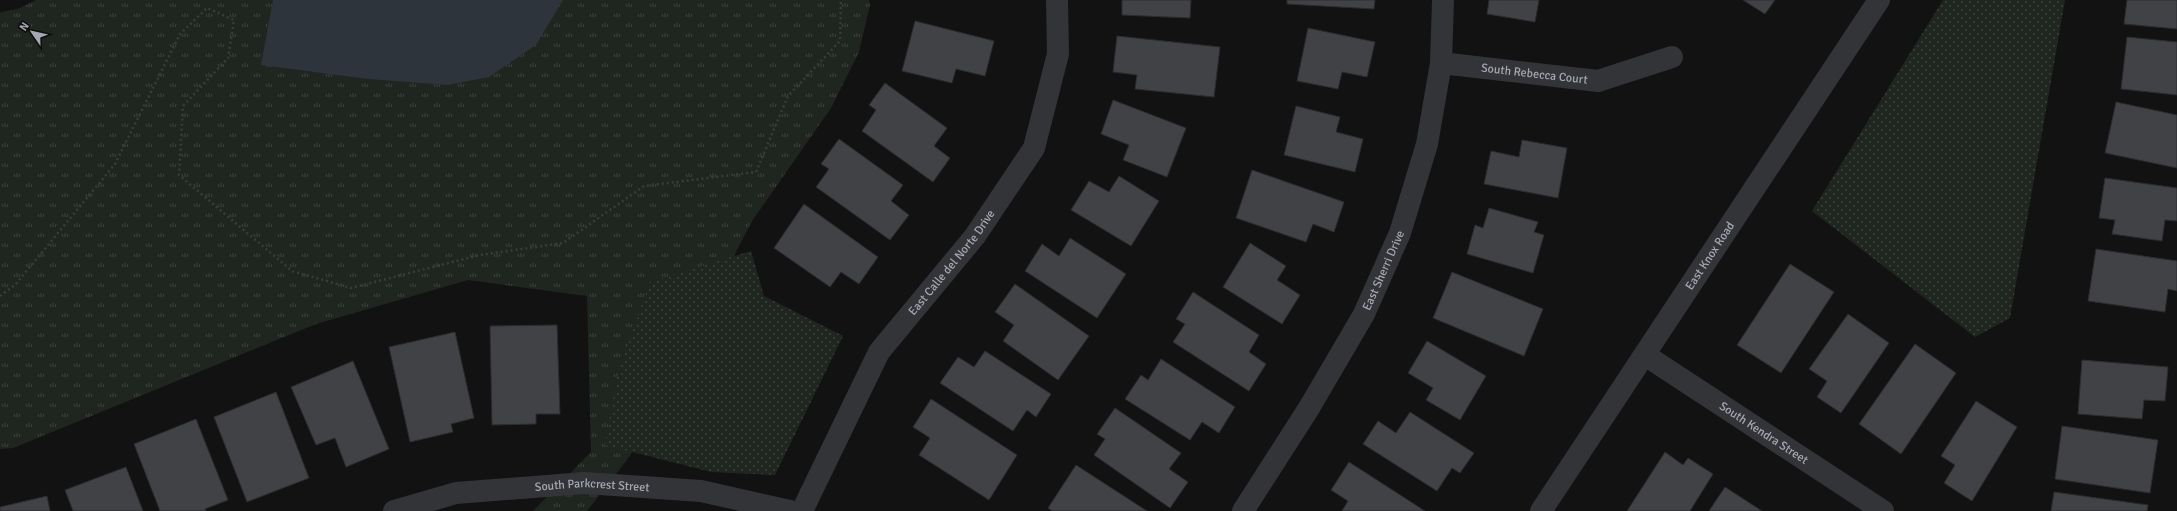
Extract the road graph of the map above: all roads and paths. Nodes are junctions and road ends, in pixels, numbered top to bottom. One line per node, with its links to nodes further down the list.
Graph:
1 (841, 0): 7 (path)
2 (1057, 0): 11 (street, East Calle del Norte Drive)
3 (1443, 0): 6 (street, East Sherri Drive)
4 (1879, 0): 8 (street, East Knox Road)
5 (1672, 57): 6 (street, South Rebecca Court)
6 (1441, 63): 12 (street, East Sherri Drive)
7 (0, 296)
8 (1645, 355): 13 (street, East Knox Road); 14 (street, South Kendra Street)
9 (394, 511): 10 (street, South Parkcrest Street)
10 (790, 511)
11 (802, 511)
12 (1243, 511)
13 (1541, 511)
14 (1883, 511)

